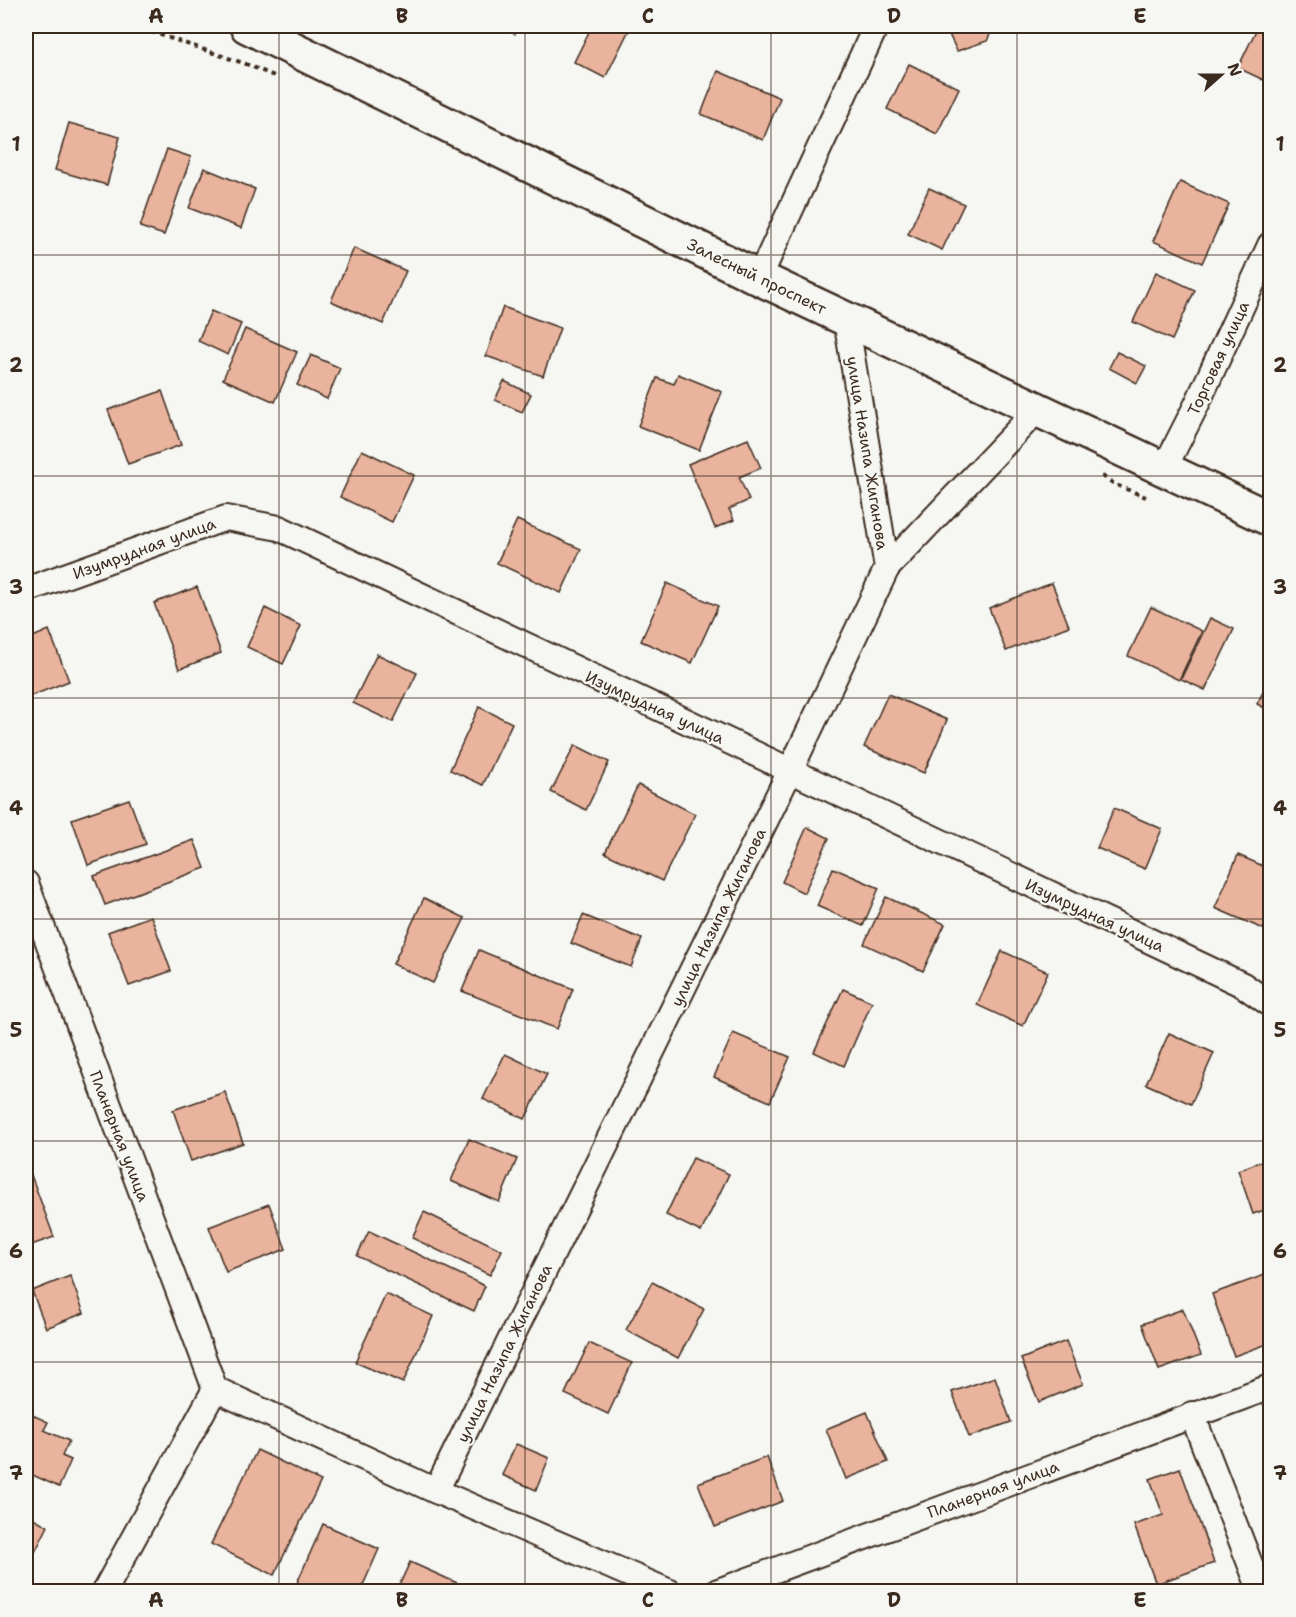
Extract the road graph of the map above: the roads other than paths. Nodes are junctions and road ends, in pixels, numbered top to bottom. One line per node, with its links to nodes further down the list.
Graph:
1 (247, 26): 4 (main road, Залесный проспект)
2 (876, 26): 4 (street)
3 (1270, 245): 7 (street, Торговая улица)
4 (759, 278): 5 (main road, Залесный проспект)
5 (846, 320): 6 (main road, Залесный проспект); 9 (street, улица Назипа Жиганова)
6 (1037, 410): 7 (main road, Залесный проспект); 9 (street)
7 (1164, 469): 8 (main road, Залесный проспект)
8 (1270, 519)
9 (887, 568): 11 (street, улица Назипа Жиганова)
10 (26, 590): 11 (street, Изумрудная улица)
11 (790, 771): 13 (street, Изумрудная улица); 17 (street, улица Назипа Жиганова)
12 (26, 883): 15 (street, Планерная улица)
13 (1270, 1004)
14 (1270, 1387): 16 (street, Планерная улица)
15 (215, 1389): 17 (street); 18 (street)
16 (1192, 1414): 20 (street, Планерная улица); 21 (street)
17 (436, 1491): 19 (street)
18 (104, 1592)
19 (669, 1592)
20 (716, 1592)
21 (1261, 1592)

